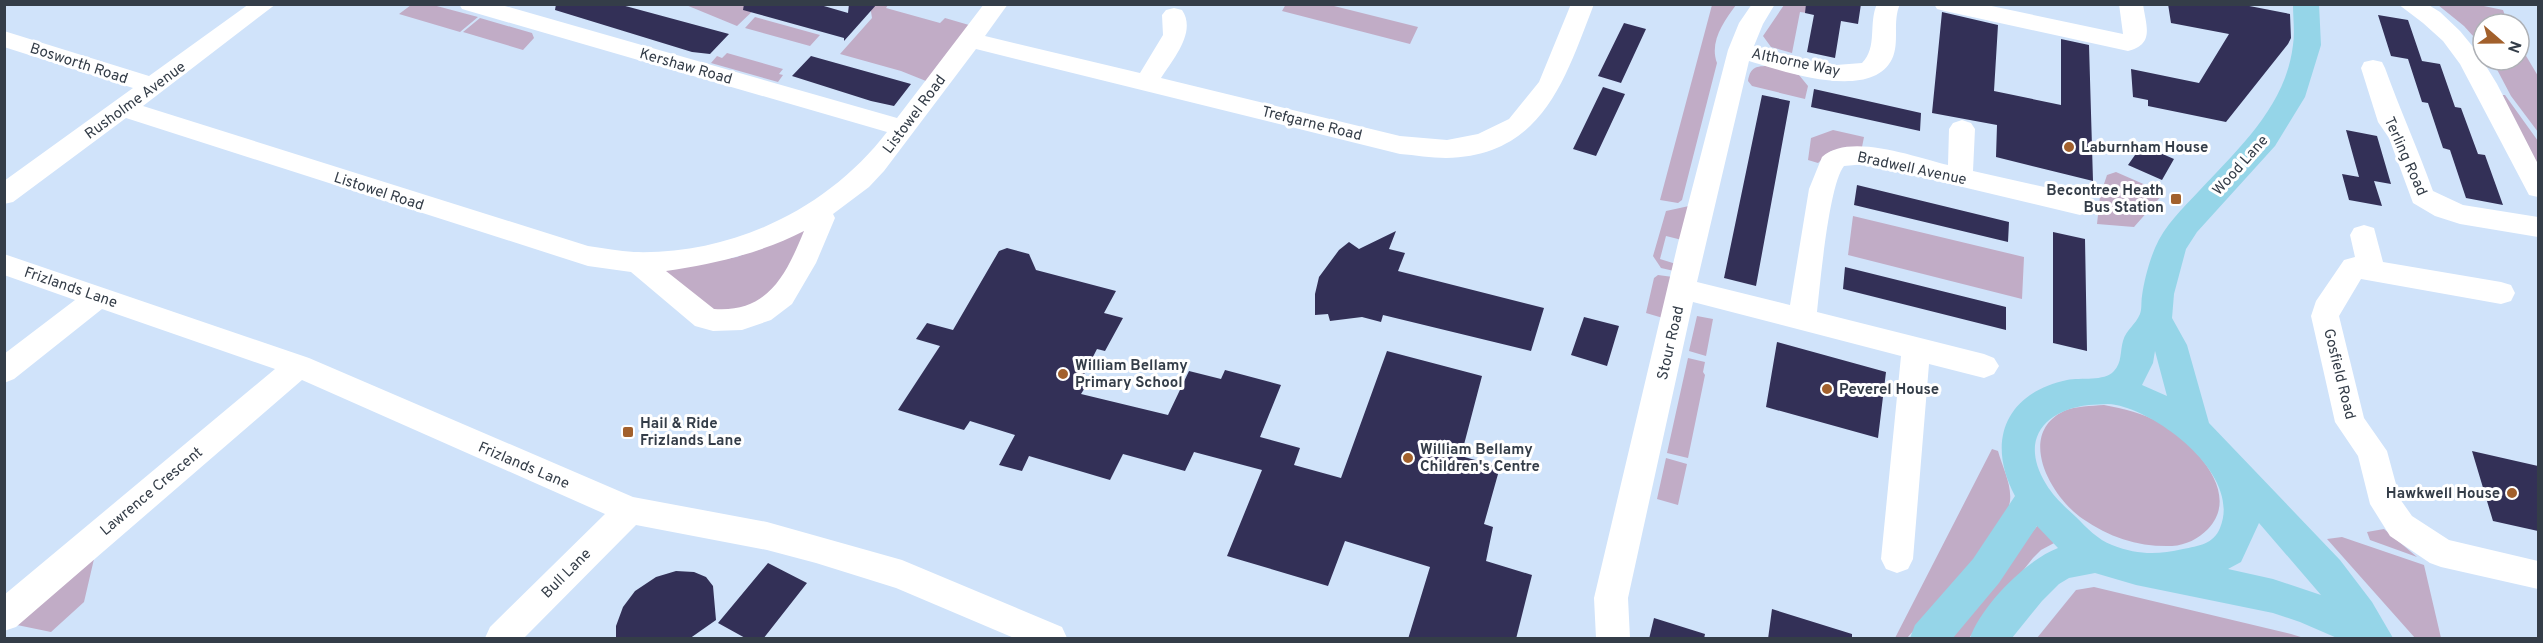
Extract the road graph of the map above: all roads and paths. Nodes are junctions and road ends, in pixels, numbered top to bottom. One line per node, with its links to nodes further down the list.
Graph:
1 (265, 4): 17 (street, Rusholme Avenue)
2 (470, 4): 19 (street, Kershaw Road)
3 (997, 4): 13 (street, Listowel Road)
4 (1582, 4): 16 (street, Trefgarne Road)
5 (1764, 4): 14 (street, Althorne Way)
6 (1889, 4): 14 (street, Althorne Way)
7 (1945, 4): 8 (street)
8 (2131, 4)
9 (2306, 4): 34 (main road, Wood Lane)
10 (2409, 4): 22 (street)
11 (1174, 15): 16 (street)
12 (4, 39): 17 (street, Bosworth Road)
13 (970, 40): 16 (street, Trefgarne Road); 19 (street, Listowel Road)
14 (1740, 50): 31 (street, Stour Road)
15 (2373, 68): 26 (street, Terling Road)
16 (1146, 82)
17 (153, 86): 18 (street, Rusholme Avenue)
18 (123, 108): 23 (street, Rusholme Avenue); 28 (street, Listowel Road)
19 (903, 128): 25 (street, Listowel Road)
20 (1962, 129): 21 (street)
21 (1960, 178): 24 (street, Bradwell Avenue); 35 (street, Bradwell Avenue)
22 (2538, 188)
23 (4, 195)
24 (2080, 205)
25 (818, 212): 28 (street, Listowel Road); 28 (street)
26 (2538, 226)
27 (2364, 235): 30 (street)
28 (637, 262)
29 (4, 264): 33 (street, Frizlands Lane)
30 (2371, 268): 32 (street); 48 (street, Gosfield Road)
31 (1682, 289): 35 (street); 53 (street, Stour Road)
32 (2501, 293)
33 (98, 297): 37 (street, Frizlands Lane); 39 (street)
34 (2156, 318): 40 (main road, Wood Lane); 41 (main road)
35 (1802, 319): 36 (street)
36 (1916, 349): 38 (street); 46 (street)
37 (299, 366): 44 (street, Frizlands Lane); 49 (street, Lawrence Crescent)
38 (1984, 366)
39 (4, 371)
40 (2115, 391): 41 (main road); 43 (main road)
41 (2193, 428): 42 (main road)
42 (2232, 472): 47 (main road); 50 (main road)
43 (2034, 496): 45 (main road); 54 (main road)
44 (630, 510): 51 (street, Bull Lane); 52 (street, Frizlands Lane)
45 (2095, 556): 47 (main road); 55 (main road)
46 (1897, 559)
47 (2156, 572): 50 (main road)
48 (2538, 575)
49 (4, 616)
50 (2374, 638)
51 (502, 639)
52 (1050, 639)
53 (1613, 639)
54 (1929, 639)
55 (1989, 639)

